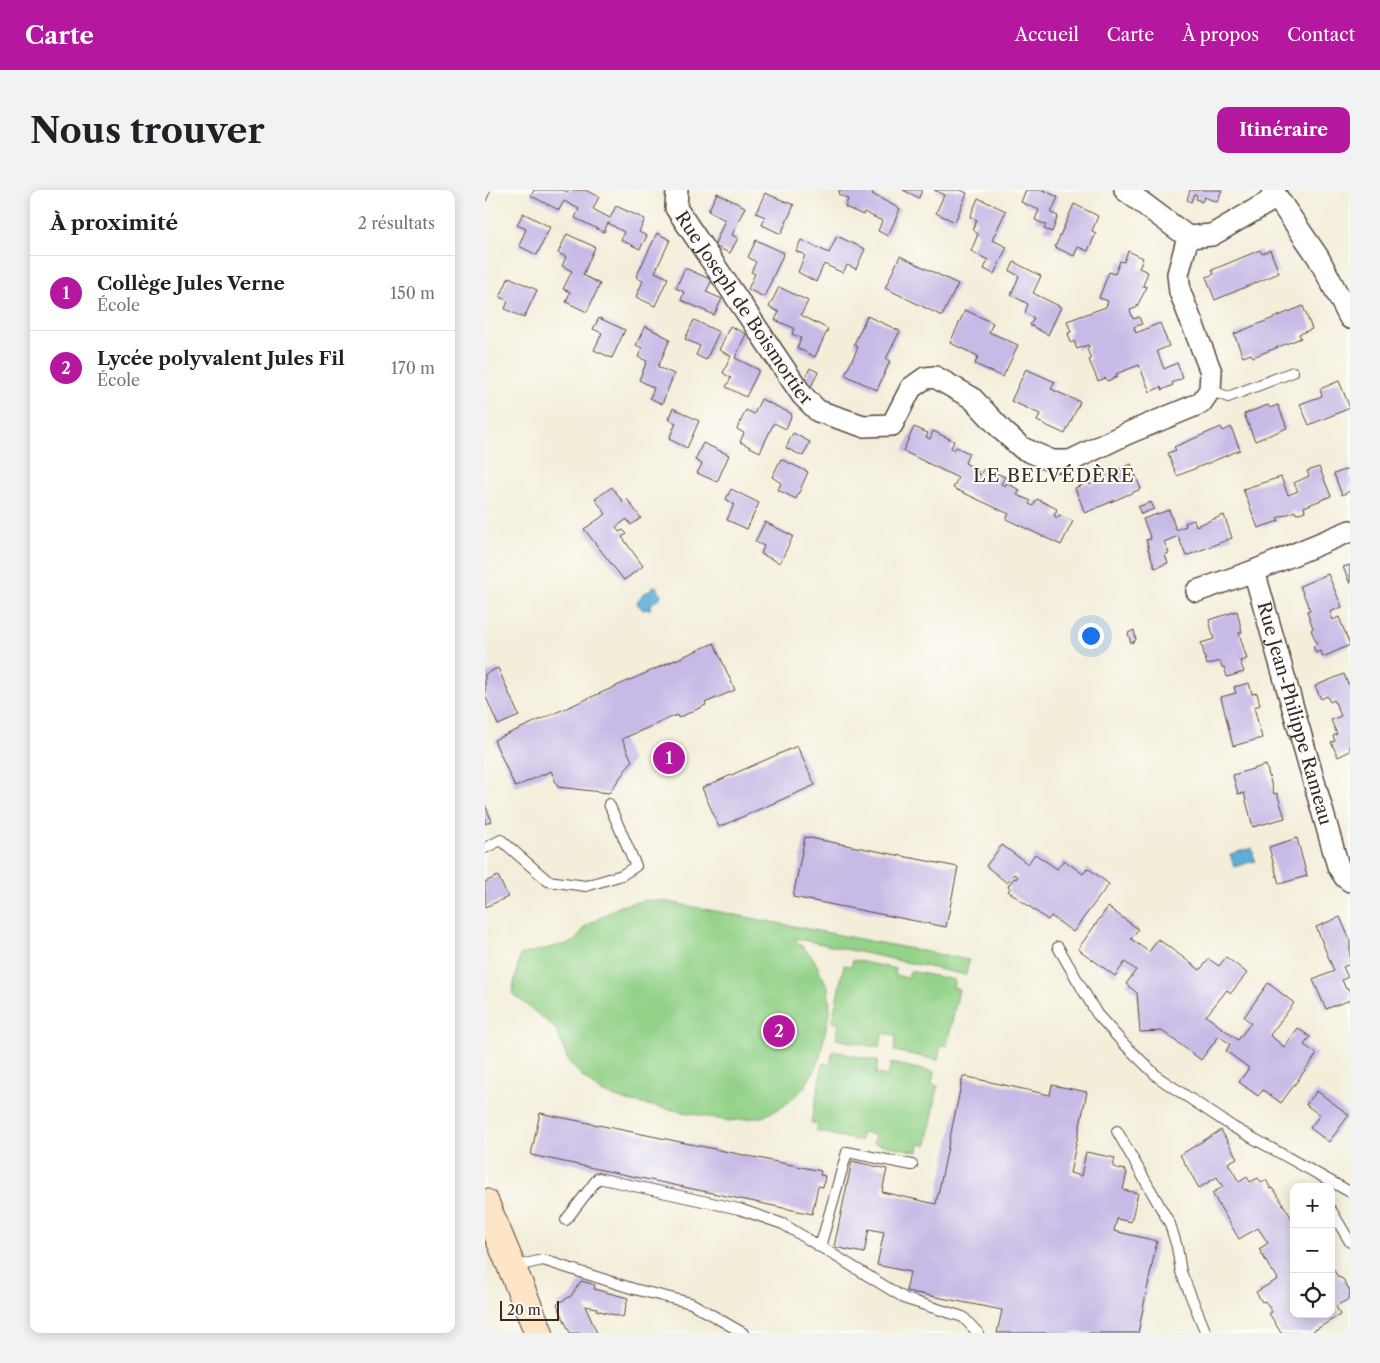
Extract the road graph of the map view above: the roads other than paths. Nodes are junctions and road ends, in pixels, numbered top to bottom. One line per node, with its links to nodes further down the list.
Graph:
1 (677, 190): 7 (street, Rue Joseph de Boismortier)
2 (1125, 190): 4 (street)
3 (1275, 193): 4 (street); 5 (street)
4 (1188, 237): 7 (street)
5 (1350, 318)
6 (1293, 372): 7 (lane)
7 (1210, 390)
8 (1350, 531): 9 (street)
9 (1254, 570): 10 (street); 13 (street, Rue Jean-Philippe Rameau)
10 (1197, 591)
11 (609, 804): 12 (lane)
12 (485, 848)
13 (1350, 881)
14 (1058, 947): 17 (lane)
15 (1117, 1131): 29 (lane)
16 (912, 1165): 24 (lane)
17 (1327, 1183)
18 (1335, 1187): 19 (lane)
19 (1350, 1192)
20 (485, 1203): 25 (street)
21 (1335, 1217): 23 (lane)
22 (566, 1220): 24 (lane)
23 (1350, 1242)
24 (820, 1247): 28 (lane)
25 (511, 1267): 26 (street); 27 (lane)
26 (539, 1333)
27 (743, 1333)
28 (978, 1333)
29 (1207, 1333)

